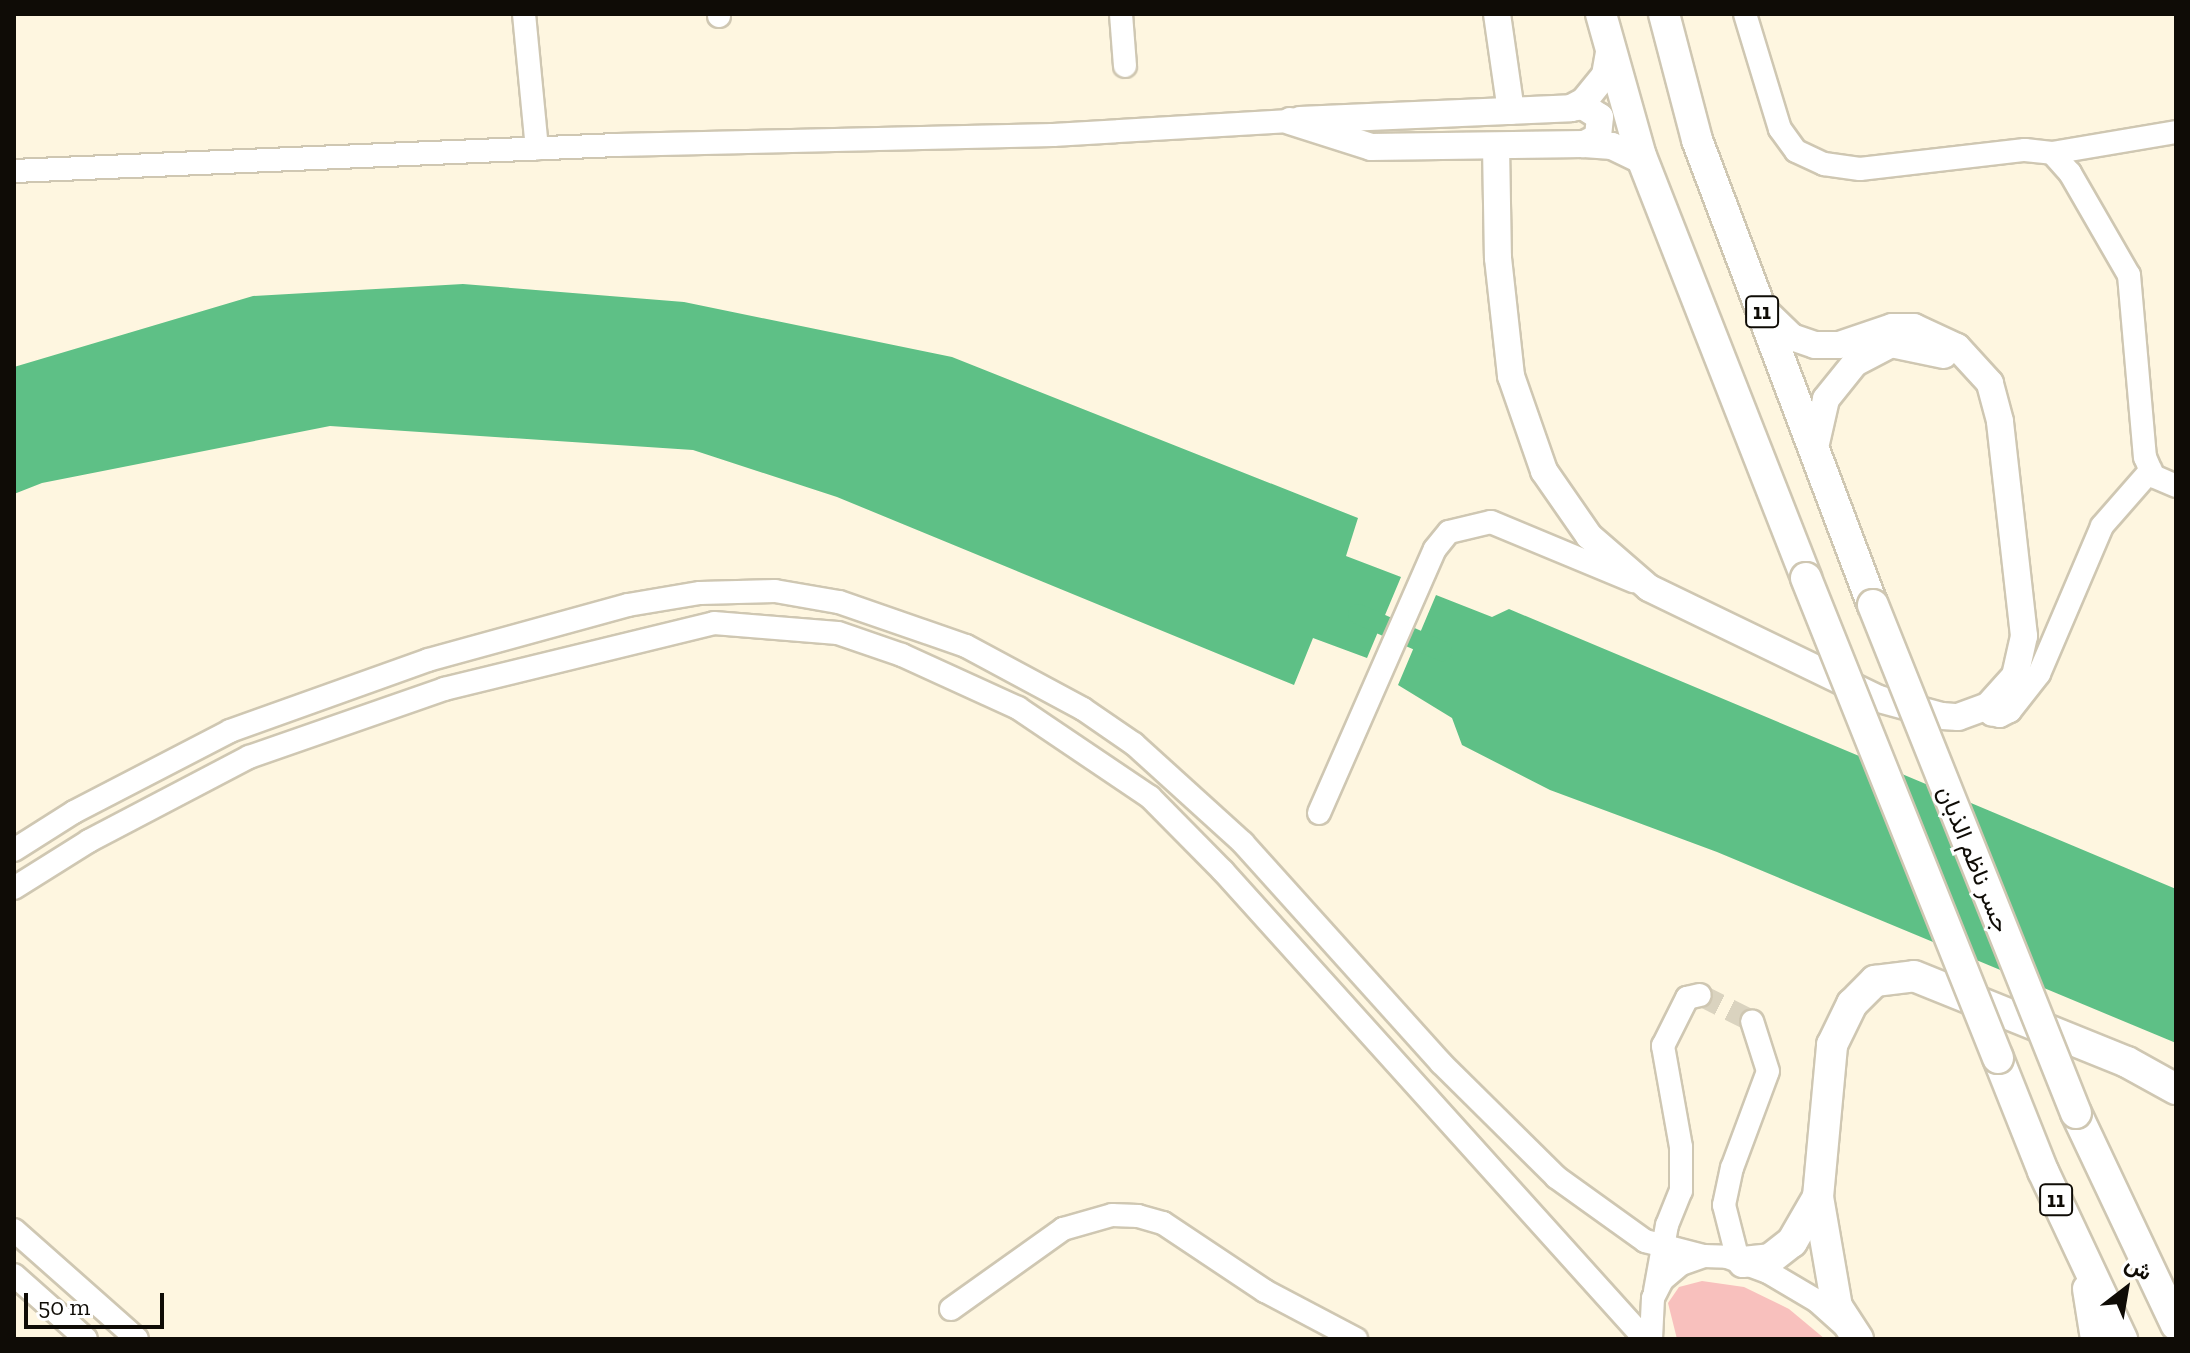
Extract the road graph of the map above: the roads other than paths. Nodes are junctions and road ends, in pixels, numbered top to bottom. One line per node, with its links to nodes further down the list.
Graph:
1 (524, 14): 15 (street)
2 (1121, 14): 8 (street)
3 (1497, 14): 10 (main road)
4 (1601, 14): 7 (highway, 11)
5 (1664, 14): 19 (highway, 11)
6 (1745, 14): 16 (street)
7 (1610, 47): 9 (main road); 17 (highway, 11)
8 (1125, 66)
9 (1571, 108): 10 (main road); 13 (main road)
10 (1511, 111): 11 (main road)
11 (1290, 121): 14 (main road); 15 (street)
12 (2176, 132): 16 (street)
13 (1584, 144): 14 (main road); 17 (main road)
14 (1496, 146): 23 (main road)
15 (537, 148): 18 (street)
16 (2052, 153): 21 (street)
17 (1643, 161): 36 (highway, 11, bridge)
18 (14, 171)
19 (1759, 305): 20 (highway, 11); 24 (main road)
20 (1814, 459): 24 (main road); 43 (highway, جسر ناظم الذبان / 11, bridge)
21 (2151, 470): 22 (street); 24 (street)
22 (2176, 486)
23 (1649, 588): 24 (main road); 26 (street)
24 (1995, 700)
25 (74, 812): 27 (street); 28 (street); 35 (street)
26 (1319, 813)
27 (89, 841): 29 (street); 47 (street)
28 (14, 850)
29 (14, 888)
30 (1700, 995): 35 (street)
31 (1752, 1021): 38 (street)
32 (2176, 1089): 33 (highway)
33 (1818, 1197): 38 (highway); 50 (highway)
34 (14, 1230): 45 (street)
35 (1663, 1245): 37 (street); 40 (street)
36 (2083, 1255): 51 (highway); 52 (highway, 11)
37 (1704, 1256): 38 (street); 40 (street)
38 (1740, 1261): 50 (street)
39 (14, 1275): 44 (street)
40 (1655, 1291): 42 (street)
41 (951, 1309): 46 (street)
42 (1653, 1316): 48 (street); 49 (street)
43 (2176, 1325)
44 (86, 1339)
45 (137, 1339)
46 (1356, 1339)
47 (1645, 1339)
48 (1651, 1339)
49 (1660, 1339)
50 (1858, 1339)
51 (2096, 1339)
52 (2122, 1339)

